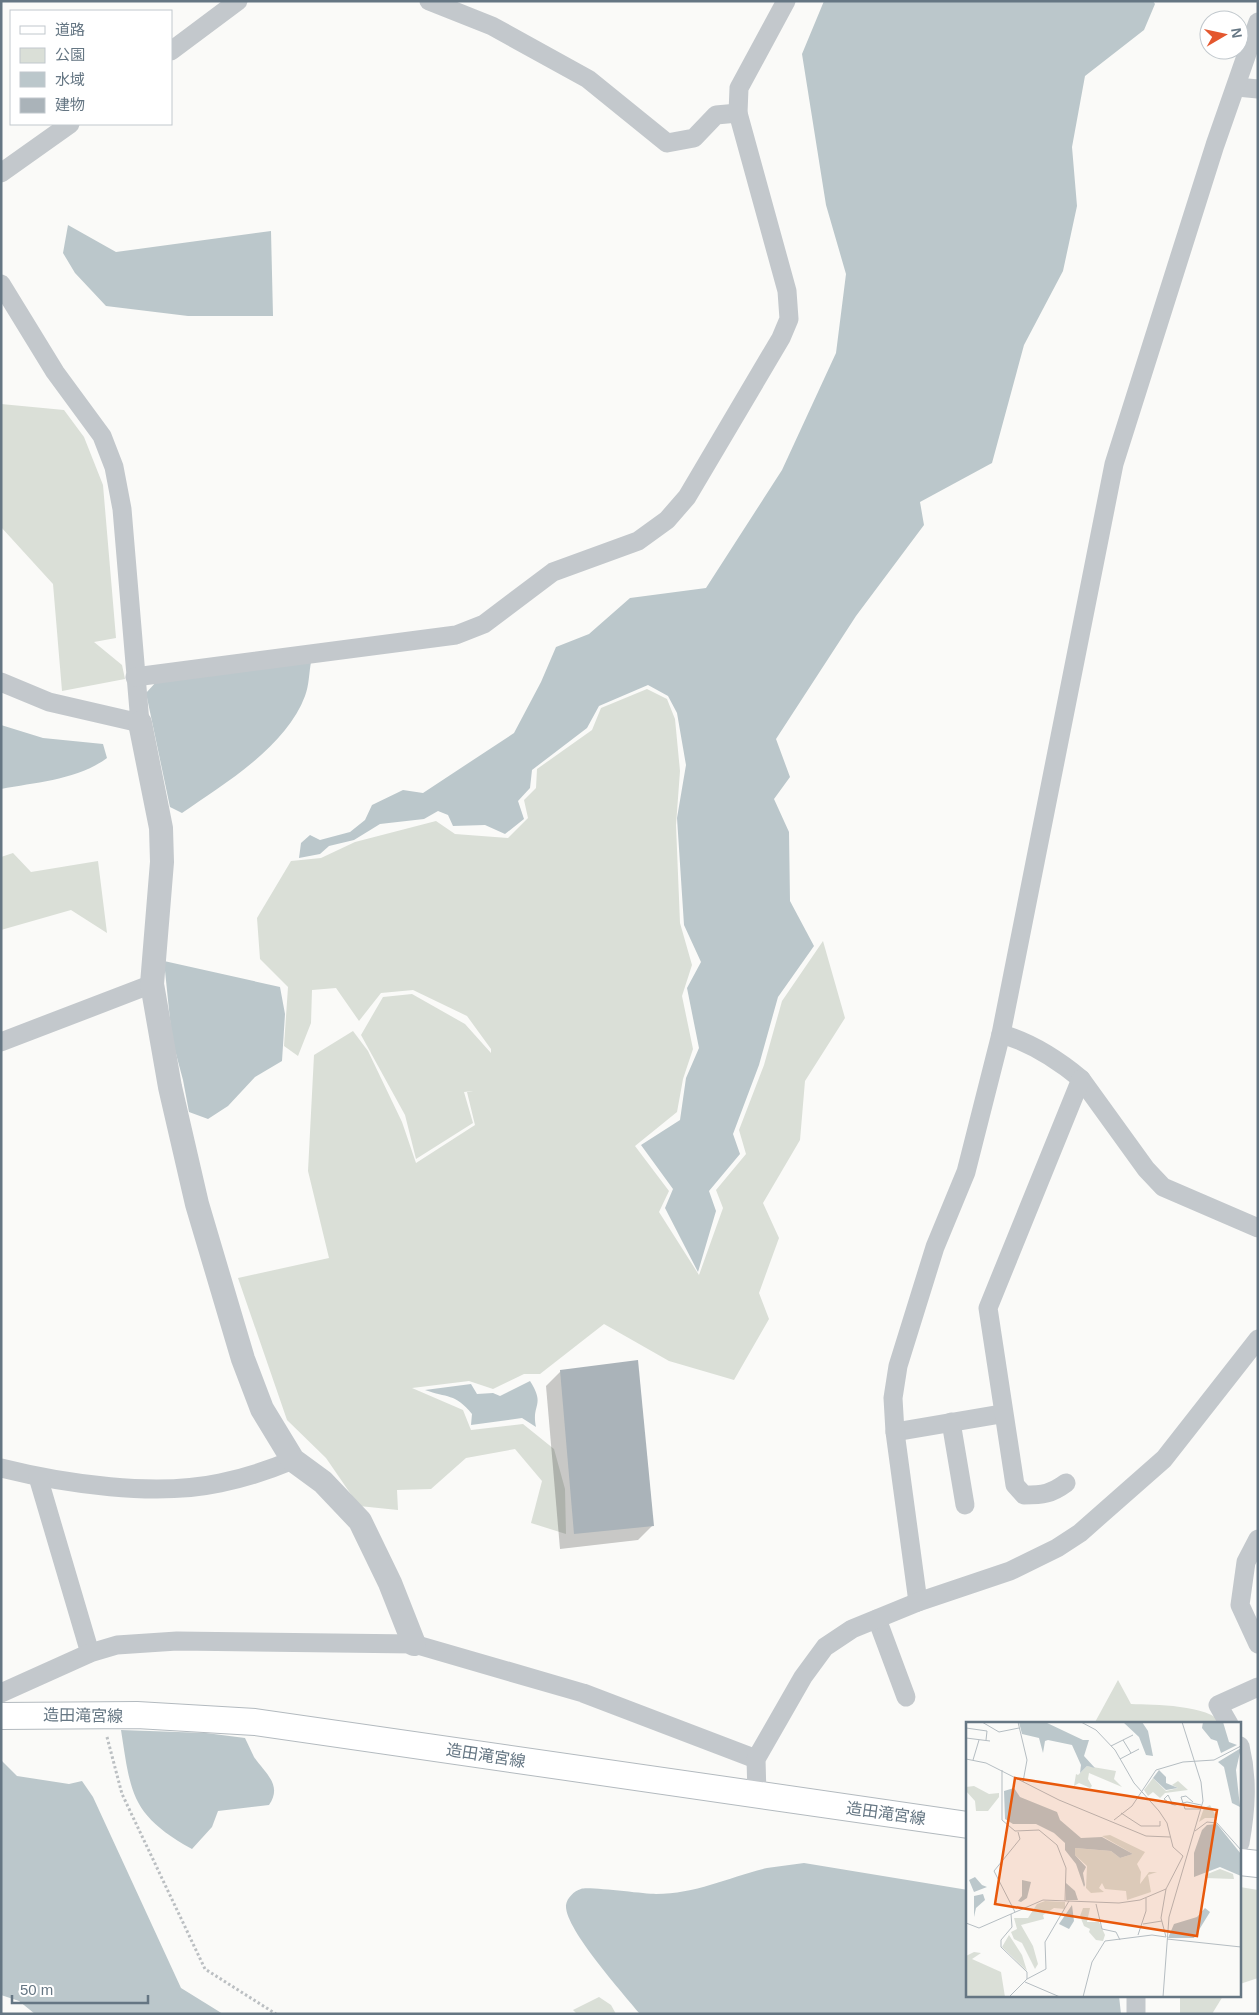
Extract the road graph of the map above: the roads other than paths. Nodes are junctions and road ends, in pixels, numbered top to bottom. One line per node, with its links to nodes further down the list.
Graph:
1 (238, 1): 5 (street)
2 (429, 1): 8 (street)
3 (786, 1): 8 (street)
4 (1258, 22): 6 (street)
5 (172, 50)
6 (1237, 87): 7 (street); 16 (street)
7 (1258, 89)
8 (738, 113): 12 (street)
9 (69, 125): 10 (street)
10 (1, 173)
11 (1, 284): 12 (street)
12 (135, 677): 14 (street)
13 (1, 682): 14 (street)
14 (140, 723): 15 (street)
15 (152, 984): 17 (street); 24 (street)
16 (1001, 1034): 18 (street); 23 (street)
17 (1, 1042)
18 (1081, 1079): 19 (street); 27 (street)
19 (1258, 1228)
20 (1258, 1338): 31 (street)
21 (995, 1415): 22 (street)
22 (951, 1422): 23 (street); 28 (street)
23 (895, 1432): 31 (street)
24 (293, 1460): 26 (street); 33 (street)
25 (1, 1468): 26 (street)
26 (38, 1477): 35 (street)
27 (1066, 1483)
28 (964, 1504)
29 (1258, 1539): 30 (street)
30 (1250, 1582): 34 (street)
31 (918, 1602): 32 (street)
32 (877, 1619): 38 (street); 42 (street)
33 (414, 1644): 35 (street); 42 (street)
34 (1258, 1644)
35 (90, 1653): 37 (street)
36 (1258, 1686): 40 (street)
37 (1, 1693)
38 (906, 1698)
39 (1, 1716): 43 (main road, 造田滝宮線)
40 (1228, 1722)
41 (1242, 1753): 45 (street)
42 (756, 1759): 43 (street)
43 (757, 1794): 44 (main road, 造田滝宮線)
44 (966, 1825)
45 (1242, 1827)
46 (1242, 1862): 47 (main road)
47 (1258, 1864)
48 (1136, 1998): 49 (street)
49 (1136, 2014)

